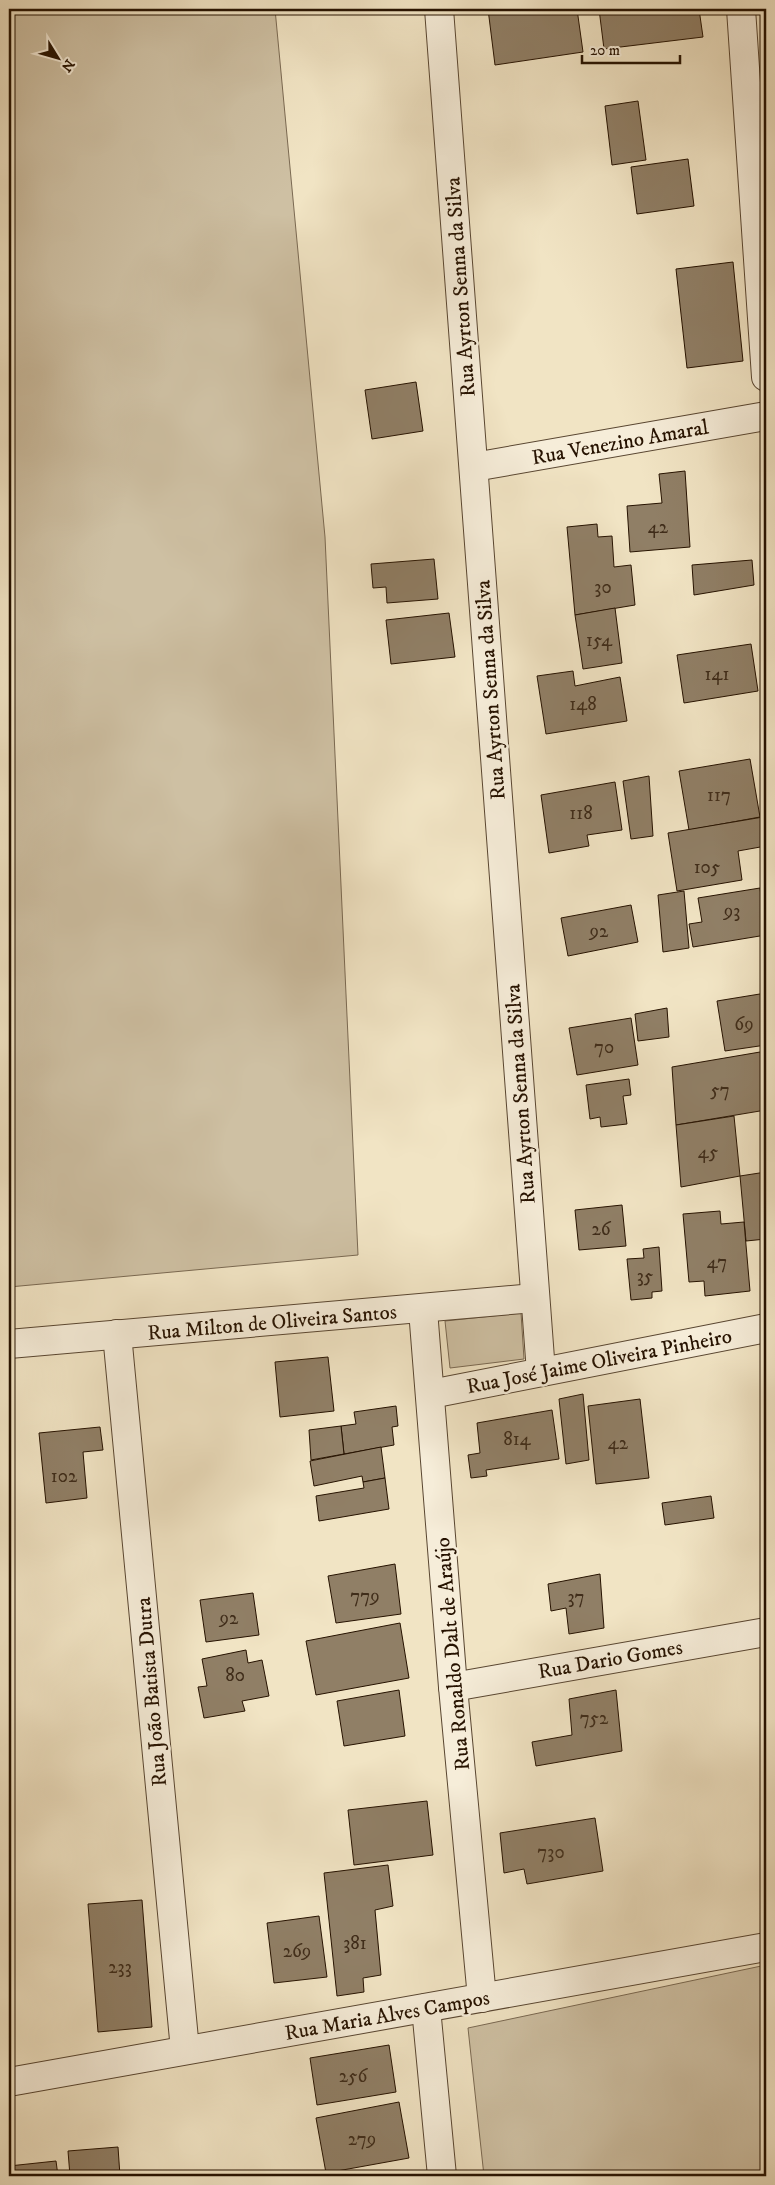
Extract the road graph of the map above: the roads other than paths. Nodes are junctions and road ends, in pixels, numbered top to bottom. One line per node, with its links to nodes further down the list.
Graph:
1 (439, 9): 5 (street, Rua Ayrton Senna da Silva)
2 (741, 9): 3 (street)
3 (766, 377)
4 (766, 416): 5 (street, Rua Venezino Amaral)
5 (474, 468): 6 (street, Rua Ayrton Senna da Silva)
6 (534, 1298): 7 (street, Rua Milton de Oliveira Santos); 11 (street, Rua Ayrton Senna da Silva)
7 (423, 1310): 9 (street, Rua Milton de Oliveira Santos); 12 (street, Rua Ronaldo Dalt de Araújo)
8 (766, 1328): 11 (street, Rua José Jaime Oliveira Pinheiro)
9 (117, 1334): 10 (street, Rua Milton de Oliveira Santos); 18 (street, Rua João Batista Dutra)
10 (9, 1344)
11 (541, 1372): 12 (street, Rua José Jaime Oliveira Pinheiro)
12 (431, 1394): 14 (street, Rua Ronaldo Dalt de Araújo)
13 (766, 1632): 14 (street, Rua Dario Gomes)
14 (454, 1687): 16 (street, Rua Ronaldo Dalt de Araújo)
15 (766, 1947): 16 (street, Rua Maria Alves Campos)
16 (482, 1998): 17 (street, Rua Maria Alves Campos)
17 (426, 2008): 18 (street, Rua Maria Alves Campos); 20 (street)
18 (185, 2050): 19 (street, Rua Maria Alves Campos)
19 (9, 2082)
20 (442, 2176)

